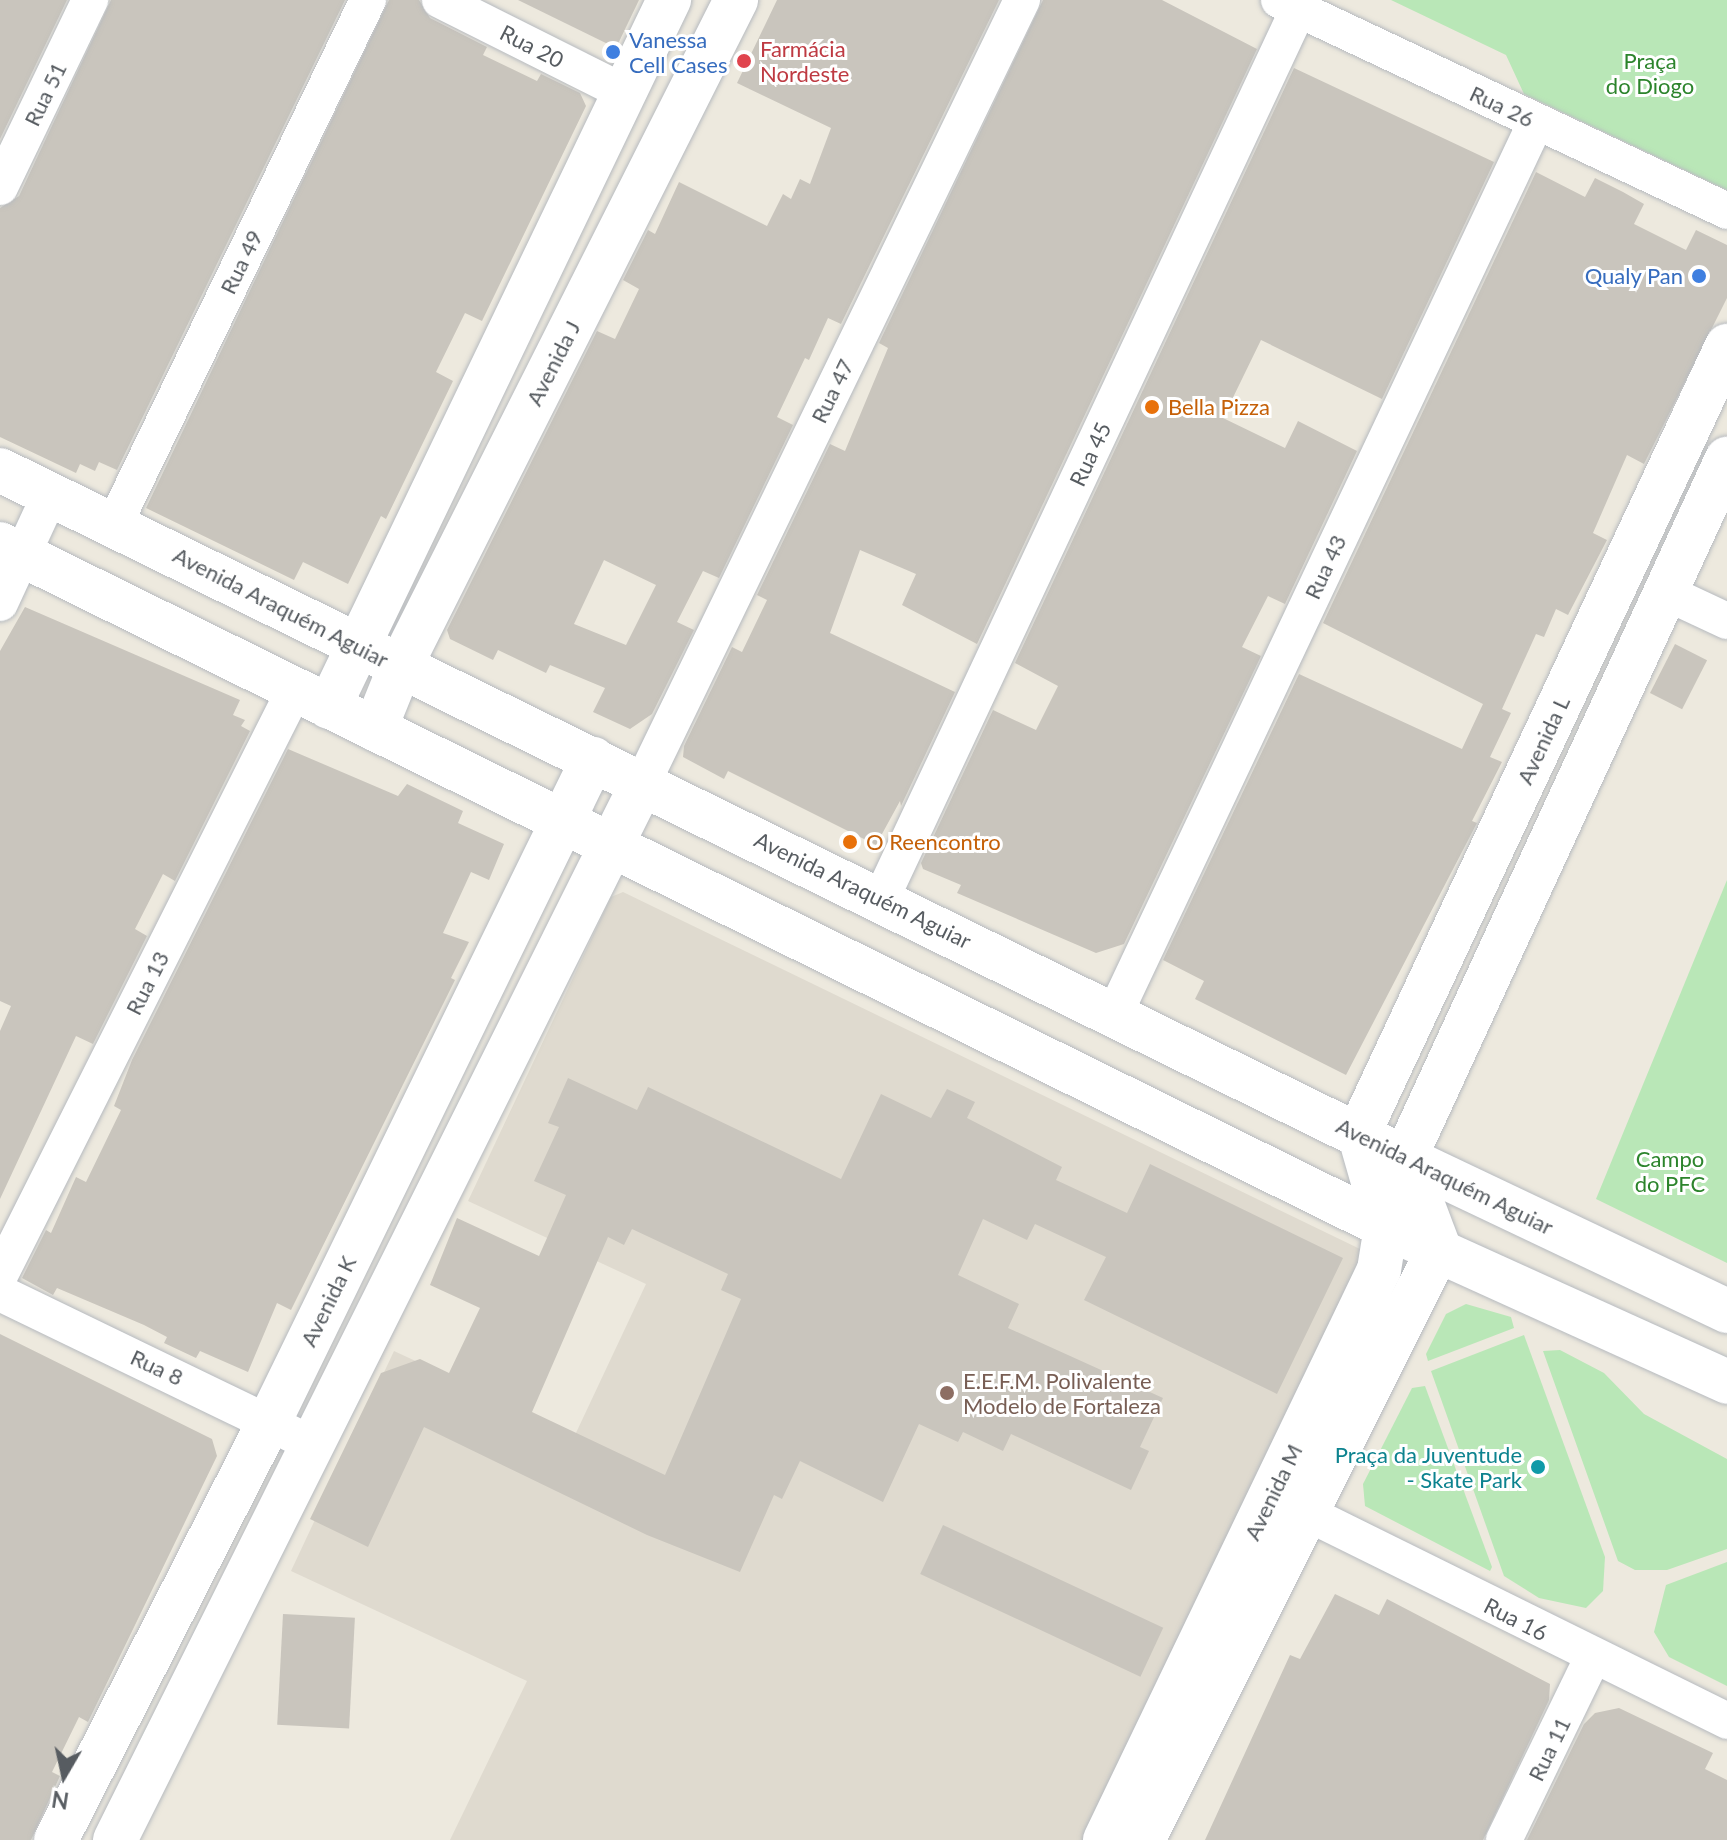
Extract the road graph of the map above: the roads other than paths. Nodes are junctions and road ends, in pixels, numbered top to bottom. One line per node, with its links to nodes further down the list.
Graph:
1 (90, 0): 10 (street, Rua 51)
2 (368, 0): 16 (street, Rua 49)
3 (440, 0): 8 (street, Rua 20)
4 (669, 0): 8 (street)
5 (736, 0): 22 (street, Avenida J)
6 (1022, 0): 26 (street, Rua 47)
7 (1289, 5): 9 (street, Rua 26); 29 (street, Rua 45)
8 (624, 92): 21 (street)
9 (1536, 122): 11 (street, Rua 26); 30 (street, Rua 43)
10 (0, 187)
11 (1727, 211)
12 (1727, 346): 31 (street, Avenida L)
13 (1727, 459): 18 (street)
14 (0, 470): 15 (street, Avenida Araquém Aguiar)
15 (50, 495): 16 (street, Avenida Araquém Aguiar); 17 (street)
16 (114, 525): 21 (street, Avenida Araquém Aguiar)
17 (12, 550): 19 (street); 23 (street)
18 (1665, 592): 20 (street); 32 (street)
19 (0, 603)
20 (1727, 621)
21 (359, 643): 22 (street, Avenida Araquém Aguiar); 23 (street)
22 (400, 667): 24 (street, Avenida J); 25 (street, Avenida Araquém Aguiar)
23 (311, 699): 24 (street); 35 (street, Rua 13)
24 (375, 729): 27 (street)
25 (593, 759): 26 (street, Avenida Araquém Aguiar); 27 (street, Avenida K)
26 (643, 782): 28 (street); 29 (street, Avenida Araquém Aguiar)
27 (563, 825): 28 (street); 39 (street, Avenida K)
28 (611, 848): 33 (street); 40 (street)
29 (881, 899): 30 (street, Avenida Araquém Aguiar)
30 (1115, 1013): 31 (street, Avenida Araquém Aguiar)
31 (1359, 1133): 32 (street, Avenida Araquém Aguiar); 33 (street, Avenida M)
32 (1405, 1158): 34 (street); 37 (street, Avenida Araquém Aguiar)
33 (1386, 1227): 34 (street); 44 (street, Avenida M)
34 (1439, 1248): 38 (street); 41 (street, Avenida M)
35 (0, 1275)
36 (0, 1293): 39 (street, Rua 8)
37 (1727, 1311)
38 (1727, 1382)
39 (270, 1420): 40 (street, Rua 8); 45 (street, Avenida K)
40 (313, 1444): 46 (street)
41 (1307, 1513): 42 (street, Rua 16); 44 (street, Avenida M)
42 (1593, 1657): 43 (street, Rua 16); 47 (street, Rua 11)
43 (1727, 1721)
44 (1127, 1832)
45 (56, 1840)
46 (115, 1840)
47 (1504, 1840)

